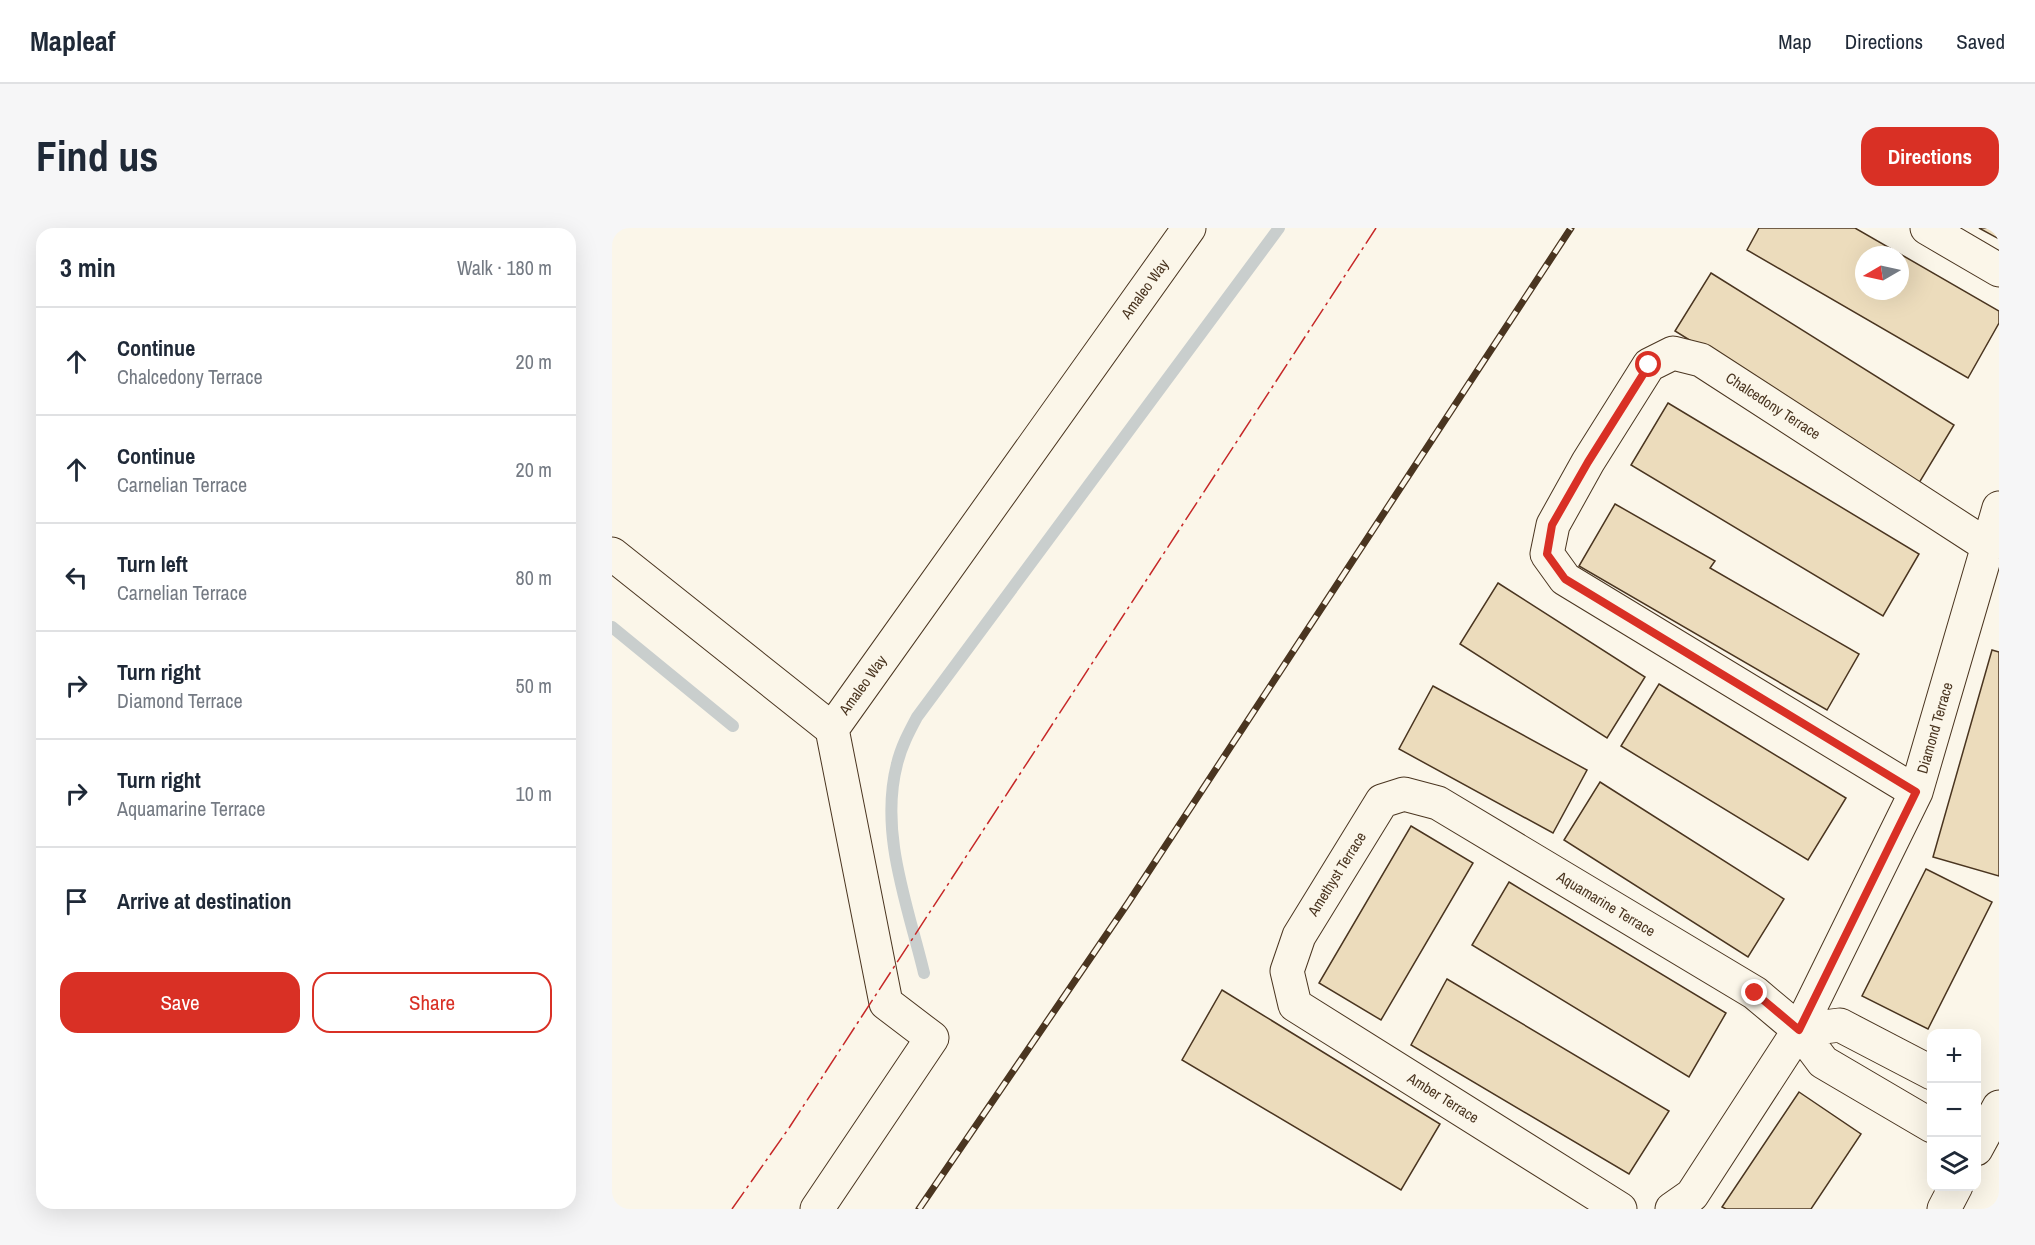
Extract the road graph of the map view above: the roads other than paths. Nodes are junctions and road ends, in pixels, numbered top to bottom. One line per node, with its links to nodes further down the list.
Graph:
1 (1189, 228): 7 (street, Amaleo Way)
2 (1927, 228): 3 (street)
3 (1999, 270)
4 (1999, 508): 5 (street, Diamond Terrace)
5 (1988, 546): 8 (street, Diamond Terrace); 8 (street, Chalcedony Terrace)
6 (612, 554): 7 (street)
7 (832, 729): 20 (street, Amaleo Way)
8 (1916, 792): 11 (street, Diamond Terrace)
9 (1404, 794): 10 (street, Amethyst Terrace); 11 (street, Aquamarine Terrace)
10 (1287, 971): 21 (street, Amber Terrace)
11 (1799, 1030): 12 (street); 15 (street, Aquamarine Terrace); 22 (street, Diamond Terrace)
12 (1927, 1070)
13 (1981, 1098): 14 (street)
14 (1999, 1107): 16 (street)
15 (1927, 1123)
16 (1981, 1143)
17 (1981, 1153): 18 (street)
18 (1999, 1164)
19 (1953, 1191): 23 (street)
20 (817, 1209)
21 (1620, 1209)
22 (1672, 1209)
23 (1944, 1209)

